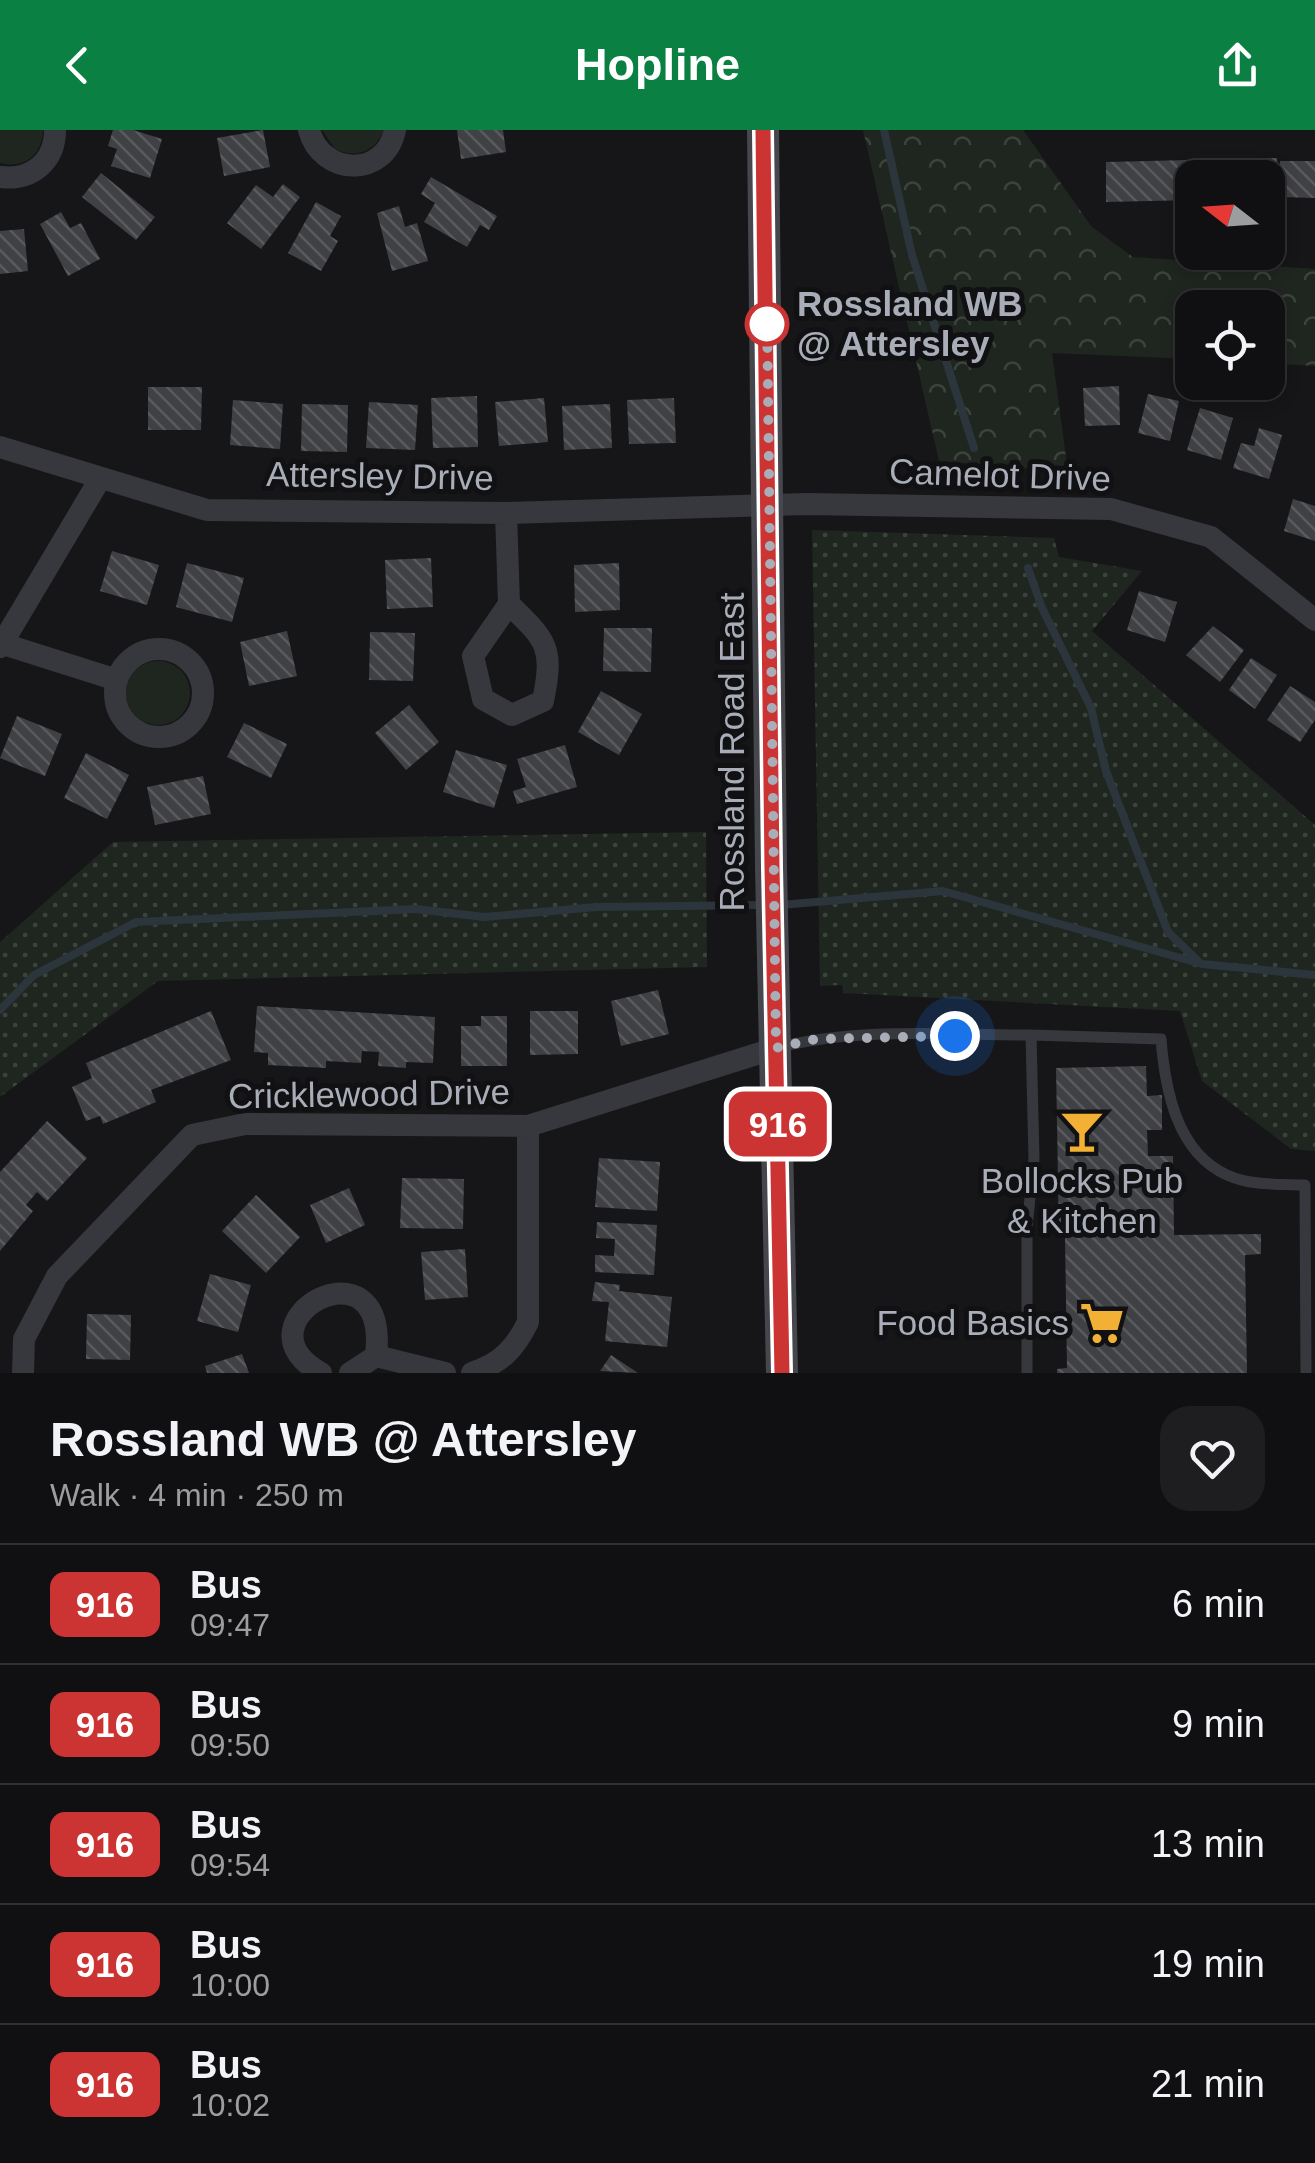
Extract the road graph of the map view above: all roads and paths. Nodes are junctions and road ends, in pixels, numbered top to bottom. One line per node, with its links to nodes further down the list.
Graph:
1 (55, 130): 5 (street)
2 (309, 130): 3 (street)
3 (395, 130)
4 (763, 130): 8 (main road, Rossland Road East)
5 (0, 177)
6 (0, 447): 7 (street, Attersley Drive)
7 (100, 479): 9 (street, Attersley Drive); 12 (street)
8 (770, 504): 9 (street, Attersley Drive); 11 (street, Camelot Drive); 15 (main road, Rossland Road East)
9 (506, 513): 10 (street)
10 (509, 604): 10 (street)
11 (1315, 620)
12 (1, 645): 13 (street)
13 (116, 680)
14 (1031, 1035): 15 (lane); 24 (lane); 25 (lane)
15 (776, 1048): 16 (street, Cricklewood Drive); 23 (main road, Rossland Road East)
16 (528, 1126): 18 (street, Cricklewood Drive); 22 (street)
17 (376, 1356): 19 (street); 20 (street); 21 (street)
18 (23, 1373)
19 (322, 1373)
20 (350, 1373)
21 (444, 1373)
22 (472, 1373)
23 (782, 1373)
24 (1027, 1373)
25 (1306, 1373)

